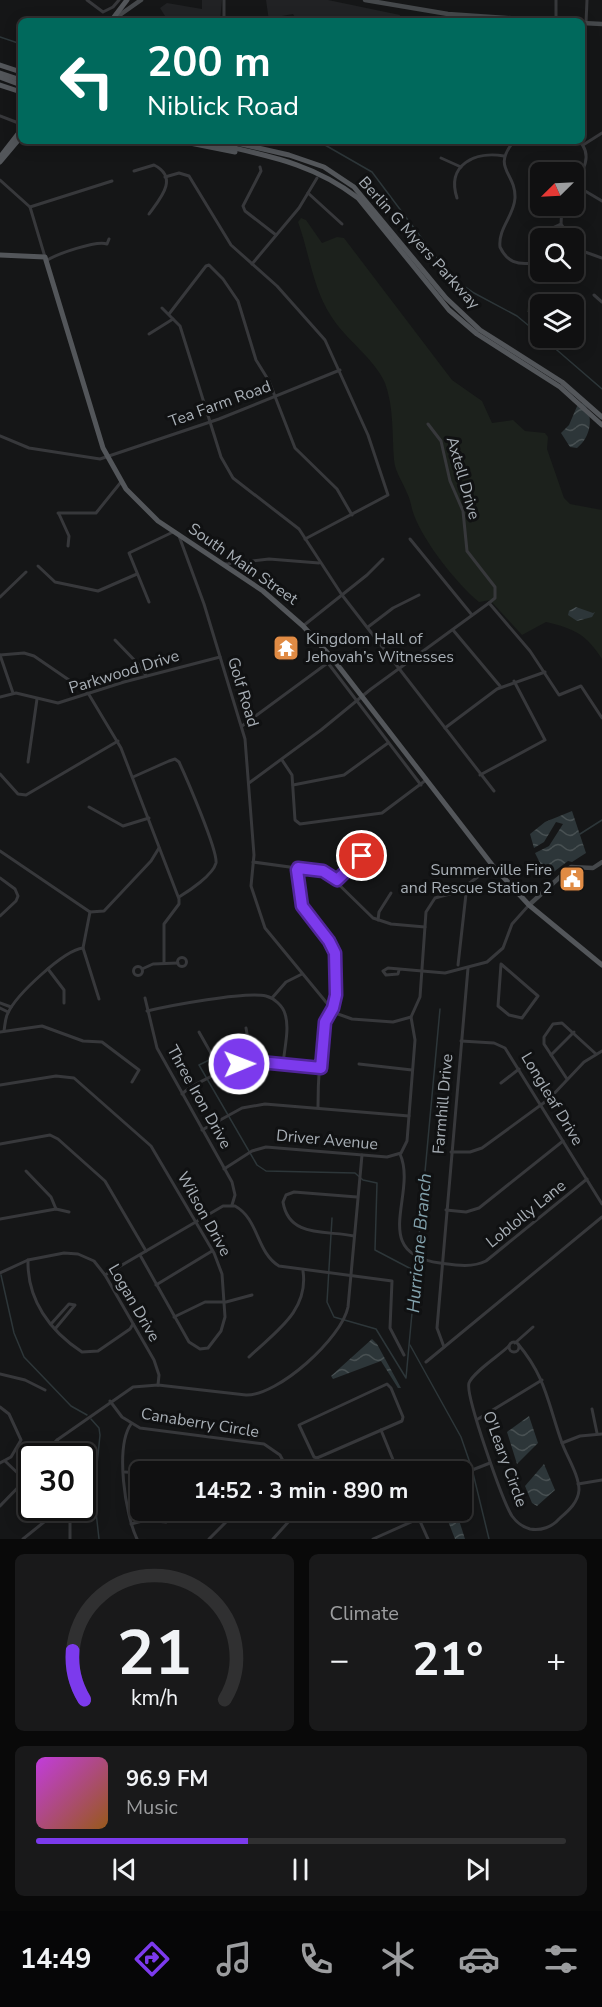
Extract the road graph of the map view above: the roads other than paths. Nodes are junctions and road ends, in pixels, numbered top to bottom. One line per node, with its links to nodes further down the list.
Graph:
1 (87, 0): 2 (street)
2 (119, 0)
3 (127, 0): 10 (main road)
4 (141, 0): 11 (main road)
5 (224, 0): 12 (street)
6 (365, 0): 9 (main road)
7 (556, 0): 14 (street)
8 (587, 0): 15 (street)
9 (380, 1): 13 (main road)
10 (113, 18)
11 (115, 18)
12 (224, 18)
13 (493, 18)
14 (554, 18)
15 (585, 18)
16 (585, 23): 17 (main road)
17 (602, 24)
18 (0, 64): 19 (main road)
19 (18, 71)
20 (0, 75): 21 (main road)
21 (18, 81)
22 (0, 85): 23 (main road)
23 (18, 91)
24 (0, 116): 25 (street)
25 (18, 123)
26 (18, 134): 38 (main road)
27 (602, 134): 34 (street)
28 (18, 141): 41 (main road)
29 (196, 144): 39 (main road)
30 (216, 144): 39 (main road, Berlin G Myers Parkway)
31 (244, 144): 35 (main road, Berlin G Myers Parkway)
32 (246, 144): 35 (main road)
33 (512, 144): 37 (street)
34 (585, 144)
35 (250, 145): 52 (main road, Berlin G Myers Parkway)
36 (583, 145): 42 (street)
37 (504, 156): 44 (street); 68 (street)
38 (0, 157)
39 (271, 158): 52 (main road, Berlin G Myers Parkway)
40 (441, 158): 44 (street)
41 (0, 162)
42 (584, 165)
43 (260, 167): 62 (street)
44 (461, 167): 53 (street)
45 (134, 171): 46 (street)
46 (165, 177): 56 (street); 69 (street)
47 (317, 178): 51 (street)
48 (0, 180): 55 (street)
49 (112, 181): 55 (street)
50 (584, 191): 54 (street)
51 (308, 193): 58 (street); 62 (street)
52 (360, 196): 78 (main road, Berlin G Myers Parkway); 81 (main road, Berlin G Myers Parkway)
53 (457, 198)
54 (602, 201)
55 (30, 207): 67 (street)
56 (149, 214)
57 (561, 216): 59 (street)
58 (342, 224)
59 (561, 224): 60 (street); 61 (street)
60 (552, 228)
61 (564, 228)
62 (276, 236): 69 (street)
63 (109, 239): 67 (street)
64 (584, 251): 66 (street)
65 (0, 255): 67 (main road)
66 (602, 258)
67 (46, 259): 83 (main road, South Main Street)
68 (530, 263)
69 (252, 264): 76 (street)
70 (594, 295): 71 (street)
71 (602, 302)
72 (162, 308): 73 (street)
73 (169, 314): 74 (street); 77 (street)
74 (172, 319): 75 (street); 79 (street)
75 (149, 334)
76 (340, 370): 77 (street, Tea Farm Road); 85 (street)
77 (275, 397): 79 (street, Tea Farm Road); 85 (street)
78 (602, 417)
79 (211, 422): 83 (street, Tea Farm Road); 87 (street)
80 (428, 424): 100 (street, Axtell Drive)
81 (602, 425)
82 (0, 436): 83 (street, Tea Farm Road)
83 (106, 457): 84 (main road, South Main Street)
84 (121, 482): 86 (main road, South Main Street); 89 (street)
85 (352, 515): 87 (street)
86 (176, 533): 92 (main road, South Main Street); 95 (street); 107 (street, Golf Road)
87 (305, 539): 91 (street)
88 (410, 539): 101 (street)
89 (68, 546)
90 (383, 559): 96 (street)
91 (319, 563): 92 (street); 96 (street)
92 (223, 564): 102 (main road, South Main Street)
93 (38, 566): 95 (street)
94 (26, 572): 98 (street)
95 (138, 576): 99 (street)
96 (342, 594): 102 (street); 103 (street)
97 (419, 595): 103 (street)
98 (0, 597)
99 (149, 602)
100 (489, 603): 101 (street); 110 (street)
101 (472, 615): 104 (street)
102 (303, 626): 108 (main road, South Main Street)
103 (368, 627): 109 (street)
104 (453, 630): 109 (street); 113 (street)
105 (115, 640): 111 (street)
106 (0, 654): 114 (street); 115 (street)
107 (220, 657): 111 (street, Parkwood Drive); 121 (street, Golf Road)
108 (331, 661): 117 (main road, South Main Street); 119 (street); 121 (street)
109 (399, 669): 117 (street); 122 (street)
110 (545, 672): 112 (street); 120 (street)
111 (146, 676): 115 (street, Parkwood Drive)
112 (514, 681): 113 (street); 128 (street)
113 (501, 687): 122 (street)
114 (13, 693): 116 (street); 118 (street, Parkwood Drive)
115 (88, 693): 118 (street, Parkwood Drive); 123 (street)
116 (0, 697)
117 (362, 697): 119 (street); 130 (main road, South Main Street)
118 (37, 699): 126 (street)
119 (356, 702): 124 (street); 125 (street)
120 (602, 718)
121 (242, 726): 131 (street, Golf Road)
122 (445, 728): 128 (street)
123 (118, 741): 127 (street); 129 (street)
124 (388, 743): 132 (street); 133 (street)
125 (282, 760): 131 (street); 132 (street)
126 (28, 762)
127 (0, 774)
128 (480, 775): 134 (street)
129 (133, 777): 136 (street); 148 (street)
130 (426, 780): 133 (street); 142 (main road, South Main Street)
131 (249, 783): 140 (street, Golf Road)
132 (293, 785): 133 (street)
133 (421, 785)
134 (494, 791)
135 (89, 807): 136 (street)
136 (149, 818): 137 (street)
137 (160, 847): 148 (street); 150 (street)
138 (0, 851): 150 (street)
139 (357, 861): 145 (street)
140 (253, 862): 143 (street); 166 (street, Golf Road)
141 (602, 862): 149 (main road)
142 (493, 866): 146 (street); 149 (main road, South Main Street)
143 (298, 868): 145 (street); 175 (street)
144 (0, 878): 151 (street)
145 (337, 880): 152 (street)
146 (467, 885): 153 (street); 158 (street)
147 (391, 893): 152 (street)
148 (179, 899): 156 (street)
149 (529, 905): 155 (street); 160 (main road, South Main Street)
150 (90, 912): 154 (street)
151 (0, 916)
152 (378, 920): 153 (street)
153 (425, 927): 165 (street)
154 (83, 948): 162 (street); 169 (street)
155 (495, 957): 159 (street); 161 (street)
156 (164, 963): 157 (street); 163 (street)
157 (178, 963)
158 (458, 964)
159 (501, 964): 159 (street)
160 (602, 966)
161 (468, 968): 165 (street); 182 (street, Farmhill Drive)
162 (48, 969): 171 (street); 172 (street)
163 (142, 969)
164 (399, 970): 164 (street); 165 (street)
165 (422, 972): 177 (street)
166 (302, 974): 168 (street); 175 (street, Golf Road)
167 (145, 998): 174 (street, Three Iron Drive)
168 (272, 998): 174 (street); 188 (street)
169 (99, 999)
170 (0, 1003): 172 (street)
171 (64, 1003)
172 (11, 1007): 176 (street)
173 (0, 1008): 176 (street)
174 (147, 1011): 197 (street, Three Iron Drive)
175 (332, 1011): 177 (street); 189 (street)
176 (8, 1012): 179 (street)
177 (411, 1017): 191 (street, Driver Avenue)
178 (246, 1028): 186 (street)
179 (2, 1032): 194 (street)
180 (199, 1032): 192 (street)
181 (574, 1032): 184 (street); 185 (street); 185 (street)
182 (460, 1041): 190 (street, Longleaf Drive); 204 (street, Farmhill Drive)
183 (602, 1051): 184 (street)
184 (596, 1054): 193 (street)
185 (551, 1055): 193 (street)
186 (249, 1062): 188 (street); 192 (street)
187 (358, 1064): 191 (street)
188 (283, 1065): 189 (street)
189 (321, 1068): 199 (street)
190 (519, 1069): 195 (street); 198 (street, Longleaf Drive)
191 (412, 1070): 200 (street, Driver Avenue)
192 (221, 1071): 197 (street)
193 (567, 1079): 198 (street)
194 (132, 1082)
195 (501, 1083)
196 (0, 1085): 218 (street, Wilson Drive)
197 (182, 1094): 201 (street, Three Iron Drive)
198 (541, 1105): 202 (street, Longleaf Drive); 204 (street)
199 (318, 1107): 200 (street); 201 (street)
200 (409, 1116): 205 (street, Driver Avenue)
201 (202, 1130): 207 (street, Three Iron Drive)
202 (564, 1141): 209 (street, Longleaf Drive); 214 (street)
203 (0, 1144): 220 (street)
204 (451, 1152): 214 (street, Farmhill Drive)
205 (400, 1154): 206 (street, Driver Avenue); 224 (street, Loblolly Lane)
206 (362, 1155): 207 (street, Driver Avenue); 210 (street)
207 (224, 1169): 212 (street, Three Iron Drive)
208 (26, 1171): 213 (street)
209 (587, 1179): 211 (street, Longleaf Drive); 224 (street, Loblolly Lane)
210 (357, 1197): 219 (street); 219 (street)
211 (602, 1204)
212 (232, 1205): 218 (street); 225 (street)
213 (56, 1209): 215 (street); 217 (street)
214 (446, 1210): 224 (street, Farmhill Drive)
215 (69, 1212)
216 (602, 1217): 239 (street)
217 (0, 1219)
218 (196, 1222): 220 (street); 221 (street, Wilson Drive)
219 (354, 1236): 228 (street)
220 (146, 1251): 222 (street)
221 (212, 1251): 229 (street); 231 (street, Wilson Drive)
222 (140, 1255): 227 (street); 229 (street, Wilson Drive)
223 (28, 1260): 226 (street, Logan Drive); 227 (street, Logan Drive); 233 (street)
224 (442, 1263): 239 (street, Farmhill Drive)
225 (303, 1271): 228 (street); 243 (street)
226 (0, 1273)
227 (105, 1275): 234 (street, Logan Drive)
228 (351, 1276): 241 (street); 247 (street)
229 (156, 1285): 232 (street, Wilson Drive)
230 (252, 1295): 231 (street)
231 (226, 1302): 232 (street); 232 (street, Wilson Drive)
232 (174, 1317)
233 (51, 1324): 236 (street); 236 (street)
234 (133, 1324): 236 (street); 247 (street, Logan Drive)
235 (533, 1327): 237 (street)
236 (55, 1329)
237 (516, 1344): 238 (street, O'Leary Circle); 240 (street); 246 (street)
238 (509, 1346): 240 (street); 242 (street, O'Leary Circle)
239 (444, 1347): 244 (street)
240 (512, 1352): 242 (street, O'Leary Circle)
241 (404, 1355)
242 (499, 1356): 252 (street, O'Leary Circle)
243 (249, 1357)
244 (426, 1362)
245 (0, 1374): 248 (street)
246 (542, 1380): 252 (street); 260 (street)
247 (158, 1385): 249 (street)
248 (45, 1390)
249 (110, 1401): 253 (street, Canaberry Circle); 257 (street)
250 (0, 1407): 261 (street)
251 (592, 1409): 255 (street)
252 (478, 1419): 265 (street, O'Leary Circle)
253 (131, 1424): 262 (street, Canaberry Circle); 268 (street, Canaberry Circle)
254 (381, 1430): 254 (street); 263 (street)
255 (597, 1433): 256 (street); 260 (street)
256 (602, 1434)
257 (57, 1440): 258 (street); 259 (street)
258 (54, 1443)
259 (59, 1443)
260 (562, 1443): 271 (street)
261 (5, 1461): 264 (street); 267 (street)
262 (283, 1461)
263 (394, 1461)
264 (0, 1463)
265 (490, 1463): 266 (street); 271 (street, O'Leary Circle)
266 (472, 1470)
267 (18, 1472)
268 (125, 1472): 269 (street); 281 (street, Canaberry Circle)
269 (130, 1472)
270 (602, 1480): 271 (street)
271 (579, 1484)
272 (18, 1489): 273 (street)
273 (0, 1506)
274 (45, 1521): 283 (street)
275 (70, 1521): 284 (street)
276 (227, 1521): 286 (street)
277 (289, 1521): 287 (street)
278 (415, 1521): 282 (street)
279 (420, 1521): 289 (street)
280 (166, 1522): 281 (street)
281 (131, 1524): 285 (street, Canaberry Circle)
282 (381, 1537): 288 (street)
283 (23, 1539)
284 (70, 1539)
285 (137, 1539)
286 (209, 1539)
287 (273, 1539)
288 (373, 1539)
289 (428, 1539)

